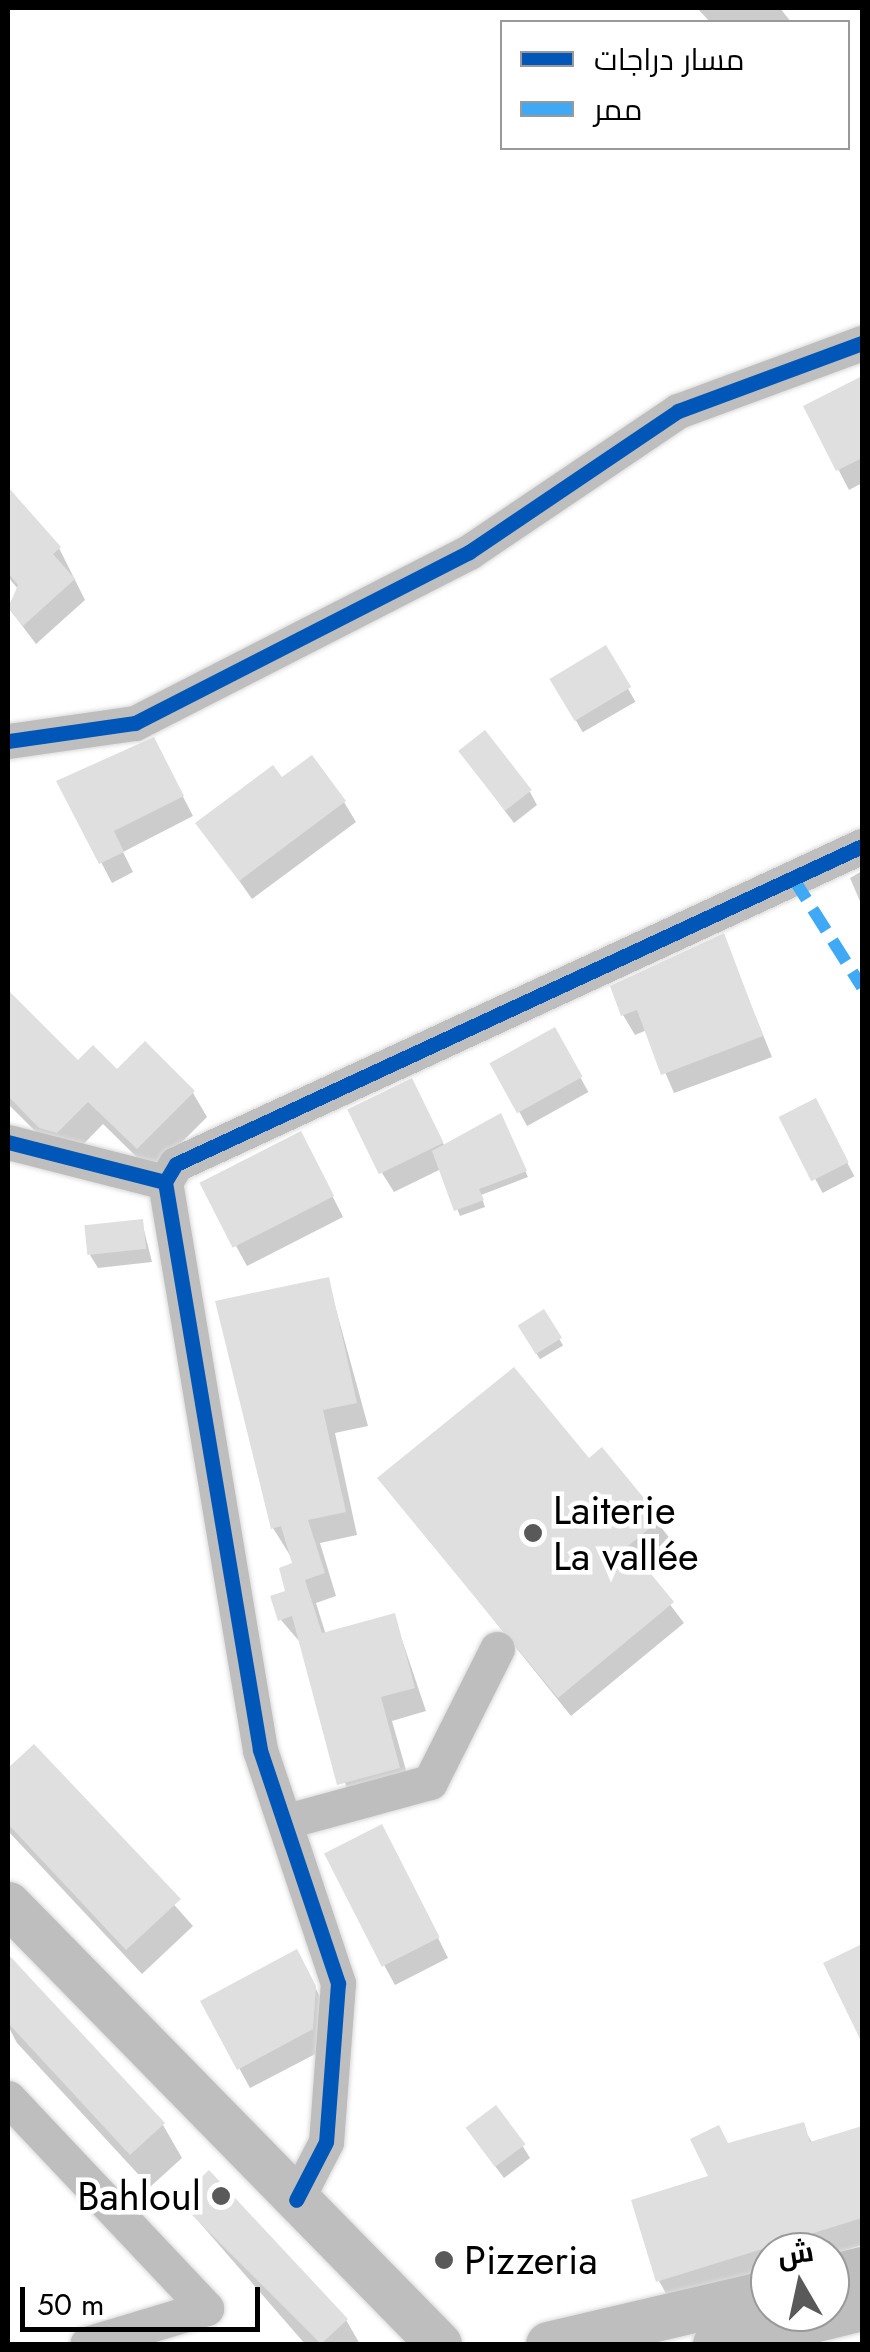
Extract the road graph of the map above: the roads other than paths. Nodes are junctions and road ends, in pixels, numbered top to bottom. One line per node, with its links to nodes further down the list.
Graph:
1 (862, 343): 2 (street)
2 (8, 739)
3 (862, 846): 5 (street)
4 (8, 1142): 5 (street)
5 (165, 1182): 7 (street)
6 (497, 1649): 7 (street)
7 (287, 1821): 10 (street)
8 (8, 1904): 10 (main road)
9 (8, 2098): 13 (street)
10 (296, 2200): 14 (main road)
11 (750, 2297): 15 (main road)
12 (862, 2308): 16 (main road)
13 (88, 2344)
14 (439, 2344)
15 (548, 2344)
16 (715, 2344)

